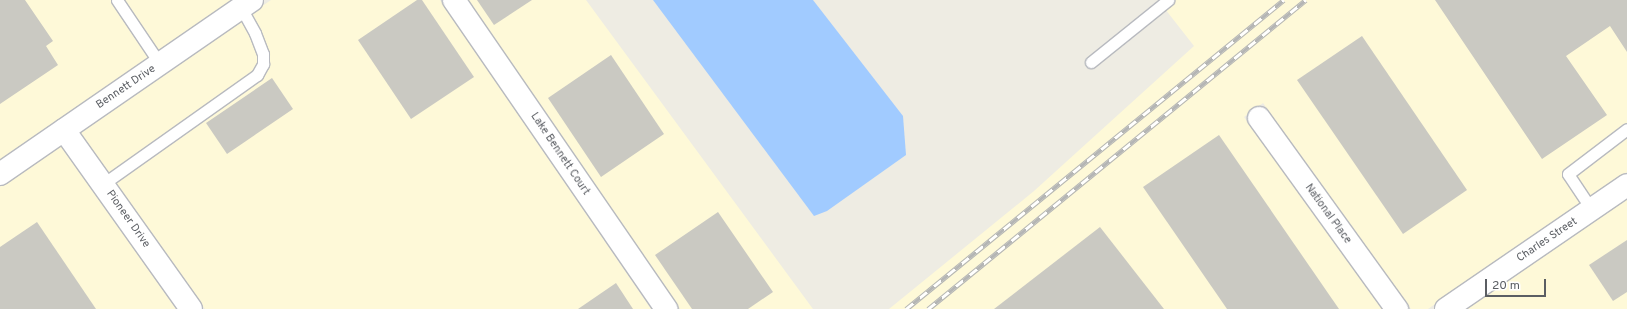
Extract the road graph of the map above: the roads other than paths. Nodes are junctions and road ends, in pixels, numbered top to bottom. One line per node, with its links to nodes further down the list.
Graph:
1 (117, 0): 6 (lane)
2 (454, 0): 15 (street, Lake Bennett Court)
3 (1168, 0): 5 (lane)
4 (247, 4): 6 (street, Bennett Drive); 11 (lane)
5 (1091, 62)
6 (160, 64): 9 (street, Bennett Drive)
7 (1259, 118): 16 (street, National Place)
8 (1627, 129): 13 (lane)
9 (64, 130): 10 (street, Bennett Drive); 11 (street, Pioneer Drive)
10 (2, 167)
11 (103, 184): 14 (street, Pioneer Drive)
12 (1627, 185): 13 (street, Charles Street)
13 (1592, 210): 17 (street, Charles Street)
14 (191, 309)
15 (666, 309)
16 (1397, 309)
17 (1446, 309)

